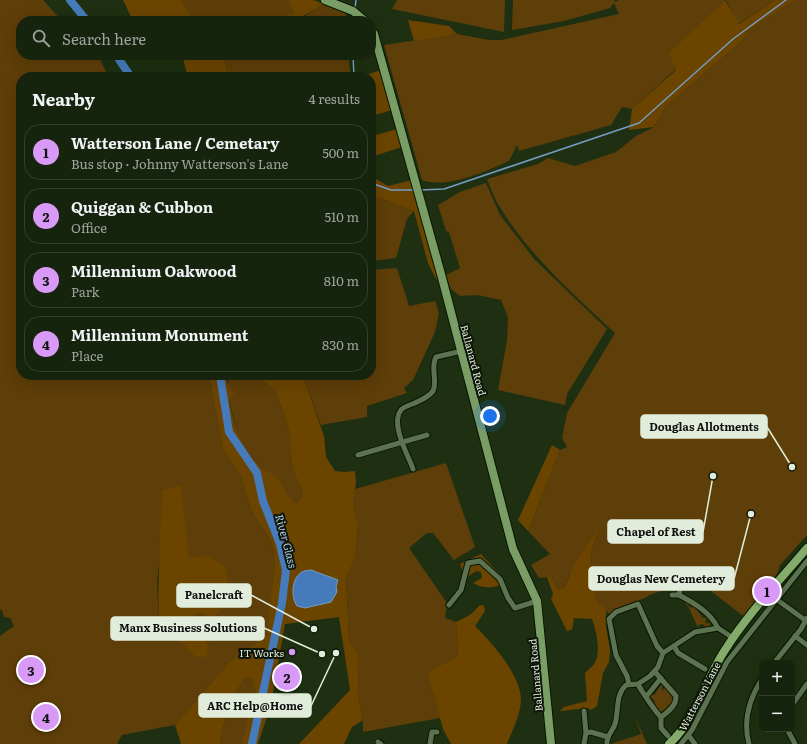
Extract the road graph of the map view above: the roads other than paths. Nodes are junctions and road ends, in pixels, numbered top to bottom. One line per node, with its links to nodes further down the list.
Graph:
1 (325, 0): 2 (main road)
2 (359, 16)
3 (376, 47): 4 (main road, Ballanard Road)
4 (462, 351): 6 (street); 16 (main road, Ballanard Road)
5 (427, 435): 6 (street)
6 (401, 442): 7 (street); 8 (street)
7 (358, 455)
8 (414, 469)
9 (807, 548): 12 (highway)
10 (807, 562): 15 (street, Watterson Lane)
11 (681, 583): 14 (street)
12 (769, 594): 15 (street); 21 (highway)
13 (672, 595): 14 (street)
14 (679, 595): 19 (street)
15 (776, 599): 18 (street); 41 (street, Watterson Lane)
16 (537, 601): 17 (street); 44 (main road, Ballanard Road)
17 (449, 605)
18 (806, 619): 20 (street)
19 (718, 628): 21 (street); 23 (street)
20 (795, 636): 22 (street); 25 (street)
21 (733, 638): 40 (highway)
22 (807, 645)
23 (674, 646): 24 (street); 26 (street)
24 (663, 653): 27 (street); 29 (street)
25 (776, 660)
26 (705, 668)
27 (654, 672): 28 (street); 30 (street)
28 (661, 678): 33 (street); 36 (street)
29 (629, 684): 30 (street); 42 (street)
30 (638, 684): 33 (street)
31 (807, 684): 34 (street)
32 (759, 686): 49 (street)
33 (646, 698): 36 (street)
34 (795, 701)
35 (584, 711): 38 (street)
36 (661, 717): 40 (street)
37 (437, 732): 43 (street)
38 (586, 732): 42 (street); 45 (street)
39 (789, 732): 50 (street)
40 (667, 736)
41 (689, 736): 47 (street, Watterson Lane); 48 (street)
42 (608, 737): 46 (street)
43 (430, 744)
44 (551, 744)
45 (584, 744)
46 (607, 744)
47 (681, 744)
48 (695, 744)
49 (749, 744)
50 (795, 744)

